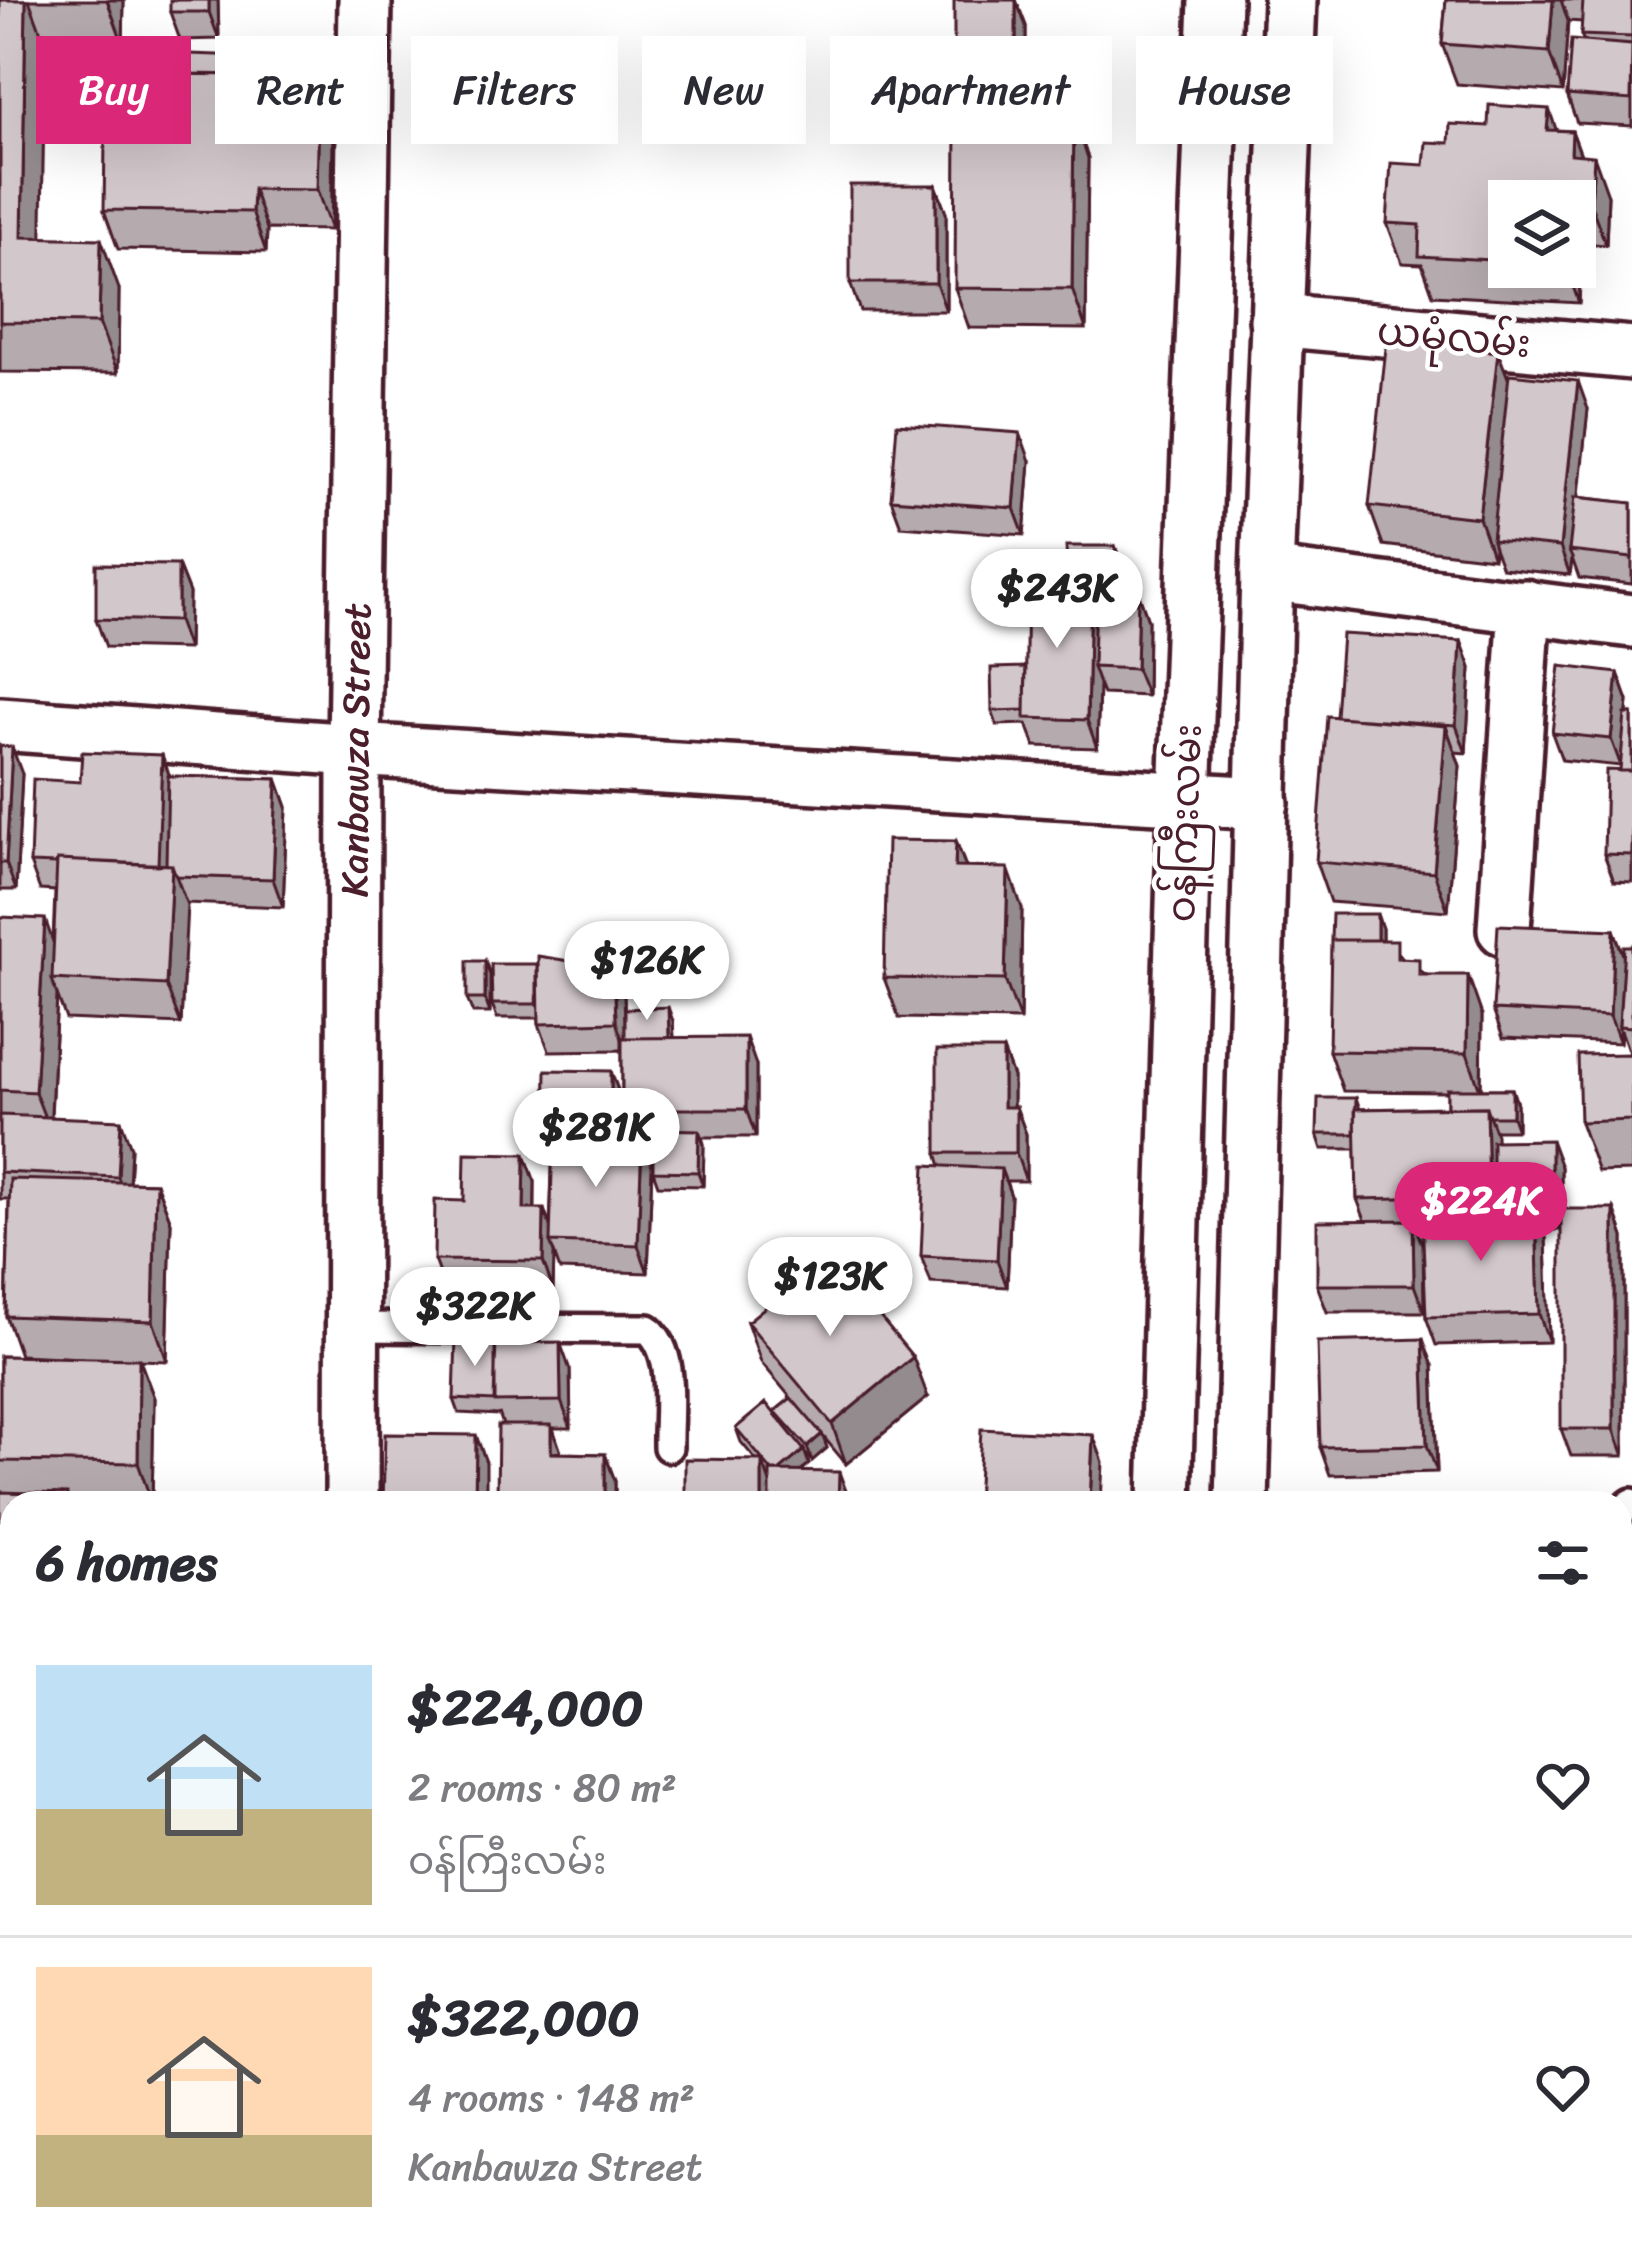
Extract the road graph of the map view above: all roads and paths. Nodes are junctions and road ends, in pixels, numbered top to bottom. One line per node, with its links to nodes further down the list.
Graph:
1 (365, 0): 10 (street, Kanbawza Street)
2 (1214, 0): 11 (street, ဝန်ကြီးလမ်း)
3 (1290, 0): 4 (street, ဝန်ကြီးလမ်း)
4 (1276, 320): 5 (street, ယမုံလမ်း); 6 (street, ဝန်ကြီးလမ်း)
5 (1632, 353)
6 (1267, 574): 7 (street); 12 (street, ဝန်ကြီးလမ်း)
7 (1525, 606): 8 (street); 13 (street)
8 (1632, 621)
9 (0, 724): 10 (street)
10 (354, 750): 11 (street); 14 (street, Kanbawza Street)
11 (1185, 799): 12 (street); 17 (street, ဝန်ကြီးလမ်း)
12 (1262, 803): 18 (street, ဝန်ကြီးလမ်း)
13 (1504, 929)
14 (352, 1327): 15 (lane); 16 (street, Kanbawza Street)
15 (668, 1447)
16 (352, 1491)
17 (1165, 1491)
18 (1242, 1491)

